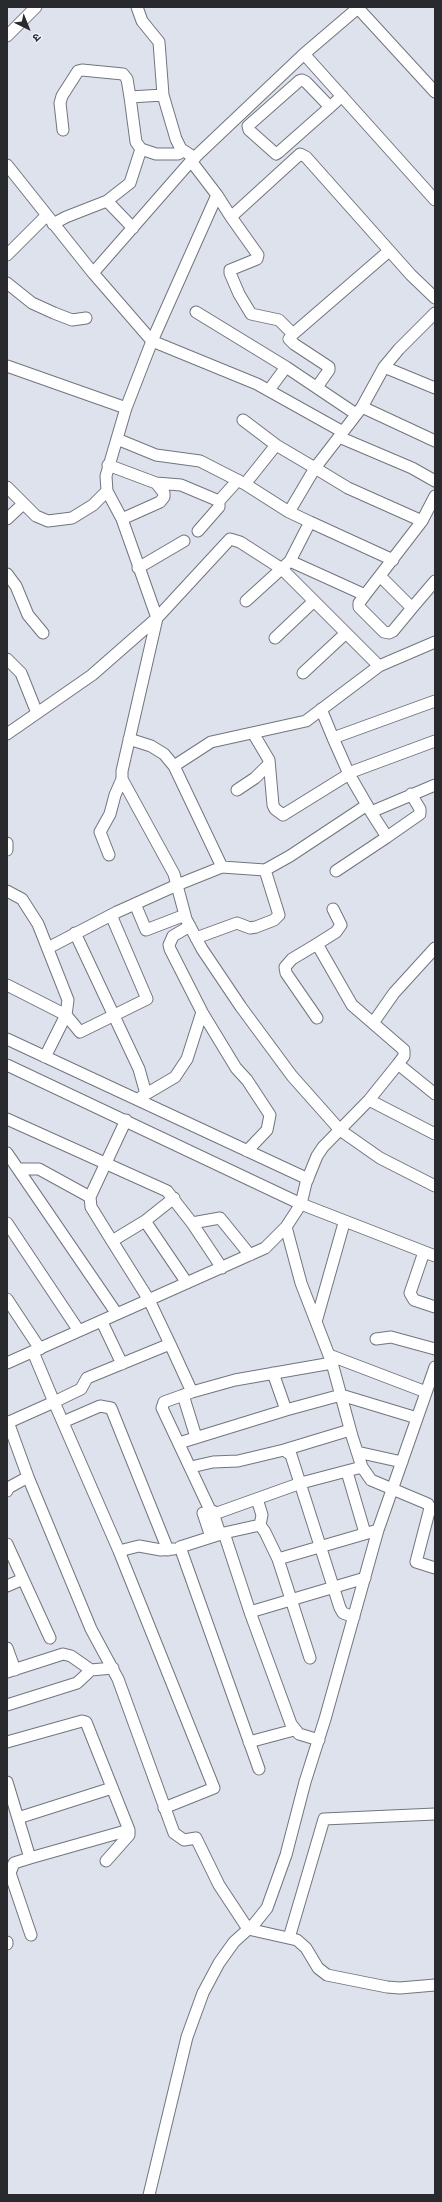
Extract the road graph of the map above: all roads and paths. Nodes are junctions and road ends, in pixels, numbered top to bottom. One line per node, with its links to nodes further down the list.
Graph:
1 (36, 7): 4 (street)
2 (358, 7): 5 (street); 6 (street)
3 (135, 8): 7 (street)
4 (7, 36)
5 (304, 54): 8 (street); 14 (street)
6 (435, 92)
7 (163, 95): 9 (street); 13 (street)
8 (342, 96): 10 (street); 17 (street)
9 (130, 97): 11 (street); 12 (street)
10 (330, 107): 10 (street)
11 (62, 130)
12 (141, 149): 13 (street); 18 (street)
13 (183, 151): 14 (street)
14 (193, 159): 16 (street); 21 (street)
15 (7, 165): 20 (street)
16 (217, 196): 19 (street); 31 (street)
17 (435, 200)
18 (107, 201): 20 (street); 21 (street)
19 (231, 217): 22 (street); 30 (street)
20 (50, 220): 23 (street); 24 (street)
21 (133, 228): 24 (street)
22 (390, 251): 26 (street); 30 (street)
23 (7, 255)
24 (93, 273): 31 (street)
25 (7, 283): 29 (street)
26 (435, 298)
27 (196, 312): 33 (street)
28 (435, 314): 34 (street)
29 (86, 318)
30 (293, 334): 35 (street)
31 (152, 341): 37 (street); 38 (street)
32 (7, 366): 38 (street)
33 (286, 367): 35 (street); 37 (street)
34 (384, 368): 36 (street); 39 (street)
35 (317, 388): 39 (street)
36 (435, 388)
37 (268, 390): 41 (street)
38 (126, 408): 42 (street)
39 (359, 411): 41 (street); 43 (street)
40 (243, 420): 44 (street)
41 (341, 434): 46 (street); 47 (street)
42 (117, 439): 45 (street); 48 (street)
43 (435, 441)
44 (276, 445): 46 (street); 48 (street)
45 (108, 465): 49 (street); 51 (street)
46 (314, 468): 55 (street); 58 (street)
47 (435, 481)
48 (241, 482): 53 (street); 55 (street)
49 (156, 483): 53 (street); 57 (street)
50 (7, 487): 54 (street)
51 (107, 491): 54 (street); 57 (street)
52 (435, 496): 58 (street)
53 (219, 501): 60 (street)
54 (23, 504): 56 (street)
55 (289, 512): 59 (street)
56 (7, 519)
57 (122, 519): 64 (street)
58 (422, 521): 62 (street)
59 (310, 522): 62 (street); 63 (street)
60 (198, 531)
61 (184, 541): 64 (street)
62 (393, 560): 66 (street)
63 (286, 565): 68 (street); 69 (street); 70 (street); 72 (street)
64 (138, 568): 72 (street)
65 (7, 574): 73 (street)
66 (380, 576): 68 (street); 71 (street)
67 (435, 581): 71 (street)
68 (365, 595): 71 (street)
69 (246, 601)
70 (314, 601): 74 (street); 75 (street)
71 (412, 608)
72 (157, 618): 82 (street); 85 (street)
73 (43, 633)
74 (346, 633): 78 (street); 79 (street)
75 (275, 638)
76 (435, 642): 78 (street)
77 (7, 659): 82 (street)
78 (379, 666): 81 (street)
79 (303, 673)
80 (435, 701): 86 (street)
81 (321, 710): 83 (street); 86 (street)
82 (37, 713): 84 (street)
83 (253, 733): 88 (street); 89 (street)
84 (7, 734)
85 (129, 738): 89 (street); 91 (street)
86 (333, 738): 90 (street)
87 (435, 740): 90 (street)
88 (269, 764): 90 (street); 93 (street)
89 (174, 766): 100 (street)
90 (349, 774): 95 (street)
91 (122, 779): 99 (street); 103 (street)
92 (435, 785): 94 (street)
93 (237, 790)
94 (411, 794): 95 (street); 96 (street)
95 (369, 809): 96 (street); 101 (street)
96 (387, 837): 102 (street)
97 (7, 843): 98 (street)
98 (7, 850)
99 (109, 855)
100 (222, 867): 101 (street); 103 (street)
101 (266, 870): 111 (street)
102 (336, 871)
103 (177, 885): 105 (street); 108 (street)
104 (7, 891): 113 (street)
105 (135, 904): 107 (street); 108 (street)
106 (333, 909): 112 (street)
107 (111, 915): 110 (street); 118 (street)
108 (185, 915): 109 (street)
109 (190, 926): 111 (street); 116 (street)
110 (75, 933): 113 (street); 118 (street)
111 (196, 938): 130 (street)
112 (317, 944): 119 (street); 120 (street)
113 (48, 948): 117 (street)
114 (435, 948): 120 (street)
115 (7, 985): 117 (street)
116 (202, 1012): 126 (street); 132 (street)
117 (66, 1015): 118 (street); 122 (street)
118 (115, 1016): 126 (street)
119 (317, 1018)
120 (373, 1023): 123 (street)
121 (7, 1039): 122 (street)
122 (45, 1057): 126 (street)
123 (398, 1064): 125 (street); 127 (street)
124 (7, 1065): 129 (street)
125 (435, 1094)
126 (141, 1097): 132 (street)
127 (369, 1100): 130 (street); 131 (street)
128 (7, 1119): 134 (street)
129 (126, 1120): 134 (street); 137 (street)
130 (340, 1130): 136 (street); 137 (street)
131 (435, 1134)
132 (247, 1151): 137 (street)
133 (7, 1153): 135 (street)
134 (105, 1163): 138 (street); 139 (street)
135 (18, 1169): 138 (street); 154 (street)
136 (435, 1186)
137 (304, 1190): 141 (street); 144 (street)
138 (90, 1197): 145 (street)
139 (174, 1198): 140 (street); 143 (street)
140 (145, 1221): 145 (street); 150 (street)
141 (344, 1222): 146 (street); 156 (street)
142 (7, 1223): 157 (street)
143 (192, 1223): 147 (street); 149 (street)
144 (286, 1227): 147 (street); 156 (street)
145 (112, 1241): 152 (street)
146 (424, 1252): 148 (street); 153 (street)
147 (250, 1255): 149 (street)
148 (435, 1256)
149 (222, 1268): 150 (street)
150 (187, 1283): 152 (street)
151 (7, 1299): 161 (street)
152 (149, 1300): 154 (street); 159 (street)
153 (435, 1307)
154 (117, 1314): 155 (street)
155 (102, 1322): 157 (street); 164 (street)
156 (316, 1322): 162 (street)
157 (79, 1331): 161 (street)
158 (376, 1339): 160 (street)
159 (170, 1344): 164 (street); 168 (street)
160 (435, 1349)
161 (36, 1350): 163 (street); 170 (street)
162 (330, 1359): 166 (street); 167 (street); 169 (street)
163 (7, 1363)
164 (122, 1364): 170 (street)
165 (435, 1367): 167 (street)
166 (273, 1373): 168 (street); 171 (street)
167 (426, 1392): 172 (street)
168 (187, 1393): 176 (street); 177 (street)
169 (341, 1395): 171 (street); 172 (street); 175 (street)
170 (54, 1402): 173 (street); 174 (street)
171 (286, 1410): 176 (street)
172 (417, 1418): 180 (street)
173 (63, 1422): 198 (street); 199 (street)
174 (8, 1423): 184 (street)
175 (350, 1430): 178 (street); 179 (street)
176 (196, 1437): 177 (street)
177 (179, 1443): 181 (street)
178 (284, 1450): 181 (street); 185 (street)
179 (357, 1452): 180 (street); 182 (street)
180 (402, 1462): 186 (street)
181 (191, 1467): 190 (street)
182 (362, 1467): 183 (street); 186 (street)
183 (348, 1472): 185 (street); 193 (street)
184 (28, 1477): 187 (street); 212 (street)
185 (301, 1483): 188 (street); 196 (street)
186 (393, 1489): 189 (street); 192 (street)
187 (7, 1491)
188 (257, 1499): 190 (street); 191 (street)
189 (432, 1502): 201 (street)
190 (208, 1513): 194 (street)
191 (260, 1526): 194 (street); 200 (street)
192 (378, 1530): 193 (street); 202 (street)
193 (365, 1533): 196 (street)
194 (218, 1535): 197 (street); 207 (street)
195 (7, 1544): 203 (street)
196 (320, 1546): 200 (street); 205 (street)
197 (180, 1547): 198 (street); 219 (street)
198 (168, 1550): 199 (street)
199 (119, 1551): 223 (street)
200 (278, 1559): 206 (street)
201 (435, 1568)
202 (365, 1578): 205 (street); 208 (street)
203 (23, 1579): 204 (street); 209 (street)
204 (7, 1586)
205 (333, 1587): 206 (street); 208 (street)
206 (290, 1600): 207 (street); 211 (street)
207 (250, 1612): 216 (street)
208 (354, 1618): 217 (street)
209 (50, 1638)
210 (7, 1648): 214 (street)
211 (310, 1658)
212 (113, 1668): 213 (street); 223 (street)
213 (91, 1670): 214 (street); 215 (street)
214 (11, 1671)
215 (7, 1705)
216 (294, 1730): 217 (street); 219 (street)
217 (319, 1740): 229 (street)
218 (7, 1742): 222 (street)
219 (249, 1742): 220 (street)
220 (259, 1769)
221 (7, 1782): 225 (street)
222 (112, 1788): 225 (street); 226 (street)
223 (164, 1808): 229 (street)
224 (435, 1814): 231 (street)
225 (18, 1818): 227 (street)
226 (129, 1830): 227 (street); 228 (street)
227 (30, 1858): 230 (street)
228 (106, 1861)
229 (248, 1929): 231 (street); 233 (street)
230 (30, 1935)
231 (290, 1938): 232 (street)
232 (435, 1985)
233 (149, 2195)

